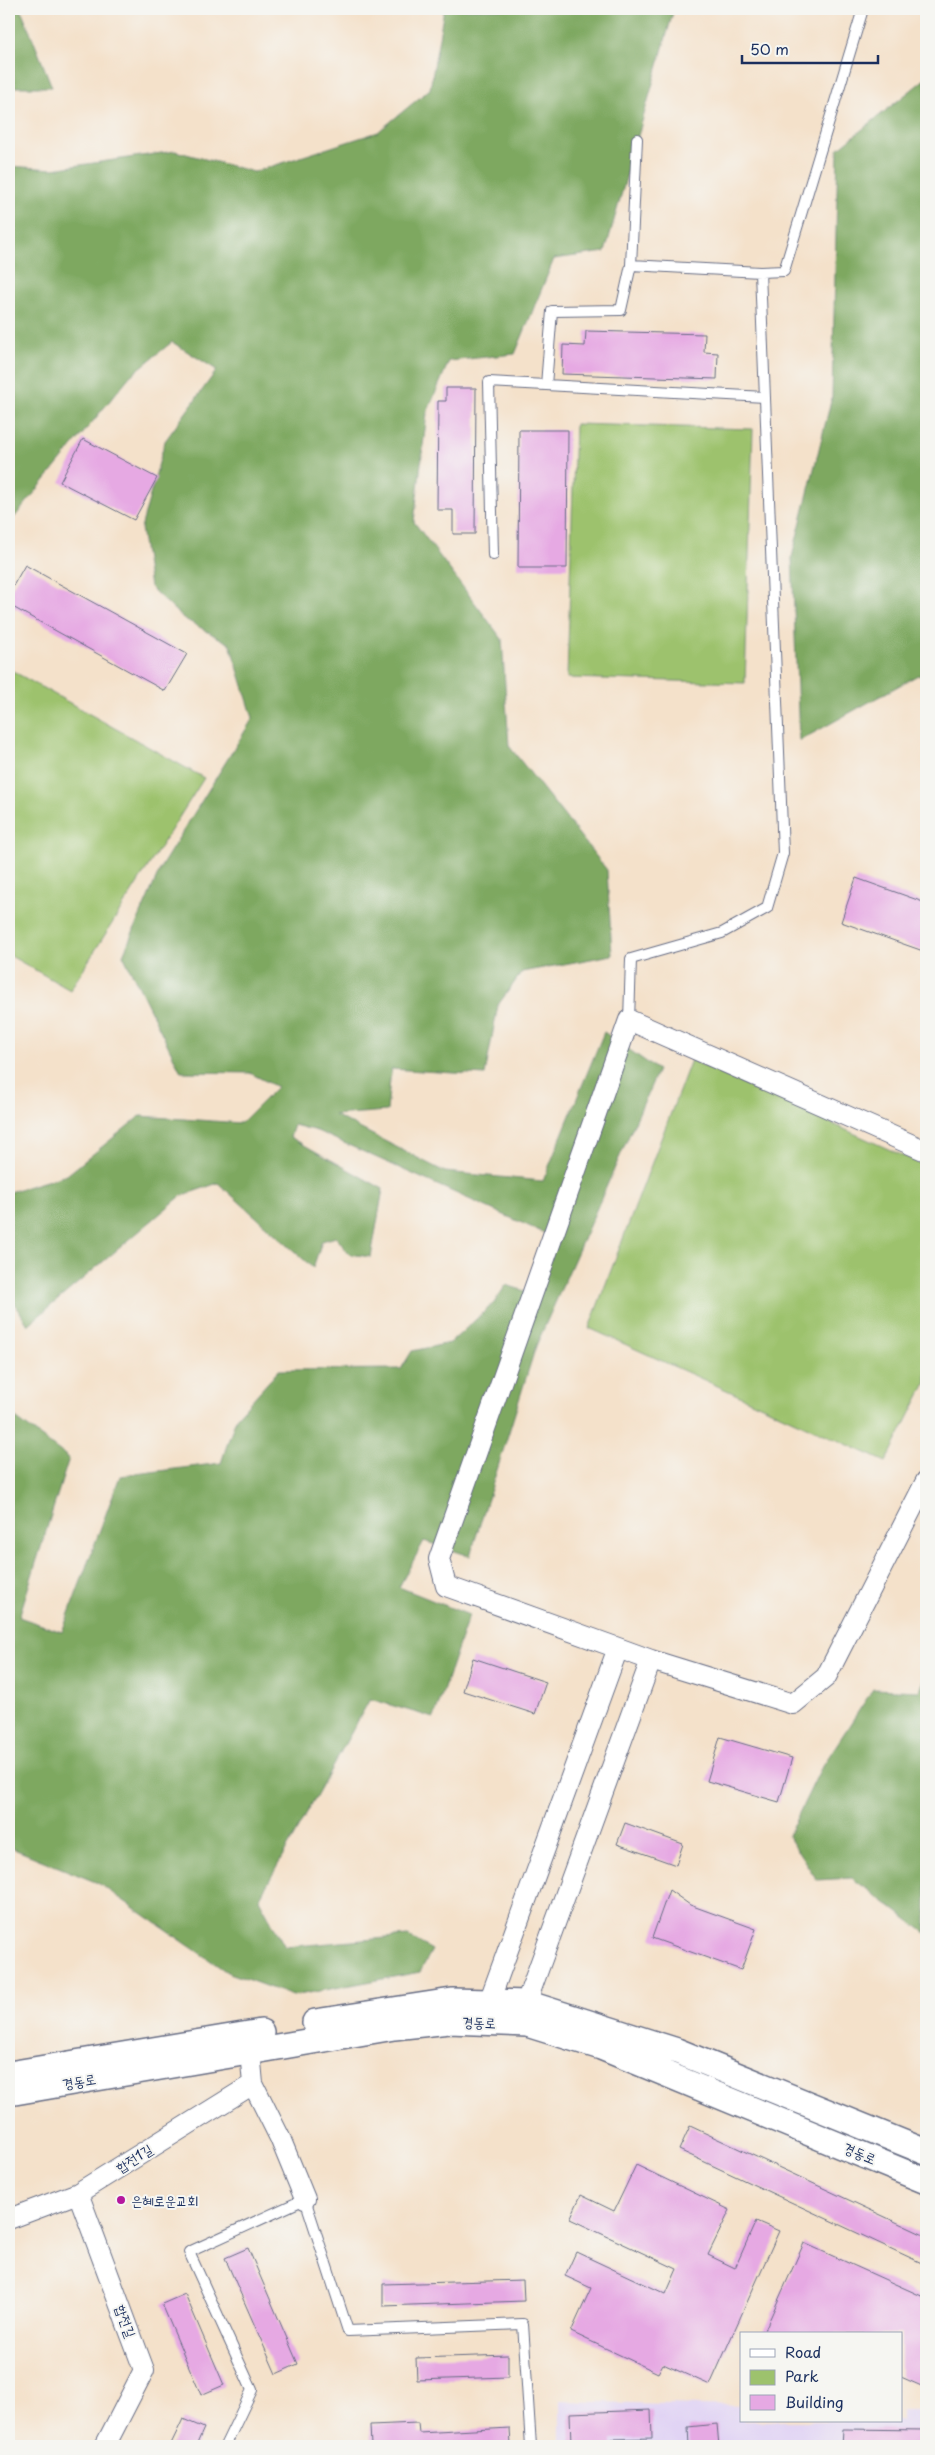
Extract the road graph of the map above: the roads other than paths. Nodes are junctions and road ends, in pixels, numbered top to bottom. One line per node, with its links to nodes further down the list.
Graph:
1 (863, 9): 4 (lane)
2 (637, 139): 3 (lane)
3 (631, 265): 4 (lane); 5 (lane)
4 (760, 272): 6 (lane)
5 (546, 385): 6 (lane); 7 (lane)
6 (765, 397): 8 (lane)
7 (493, 555)
8 (629, 1020): 9 (street); 11 (street)
9 (926, 1151)
10 (926, 1481): 12 (street)
11 (618, 1648): 12 (street); 13 (street)
12 (651, 1660): 14 (street)
13 (489, 2002): 14 (street, 경동로); 16 (street, 경동로)
14 (526, 2003): 19 (street, 경동로)
15 (250, 2051): 17 (street); 18 (street, 경동로); 20 (street, 경동로)
16 (9, 2074)
17 (253, 2084): 21 (street, 합전1길); 22 (street)
18 (9, 2093)
19 (926, 2152)
20 (926, 2181)
21 (78, 2193): 23 (street, 합전1길); 24 (street, 합전길)
22 (305, 2199): 25 (lane); 26 (lane)
23 (9, 2219)
24 (105, 2446)
25 (225, 2446)
26 (531, 2446)

